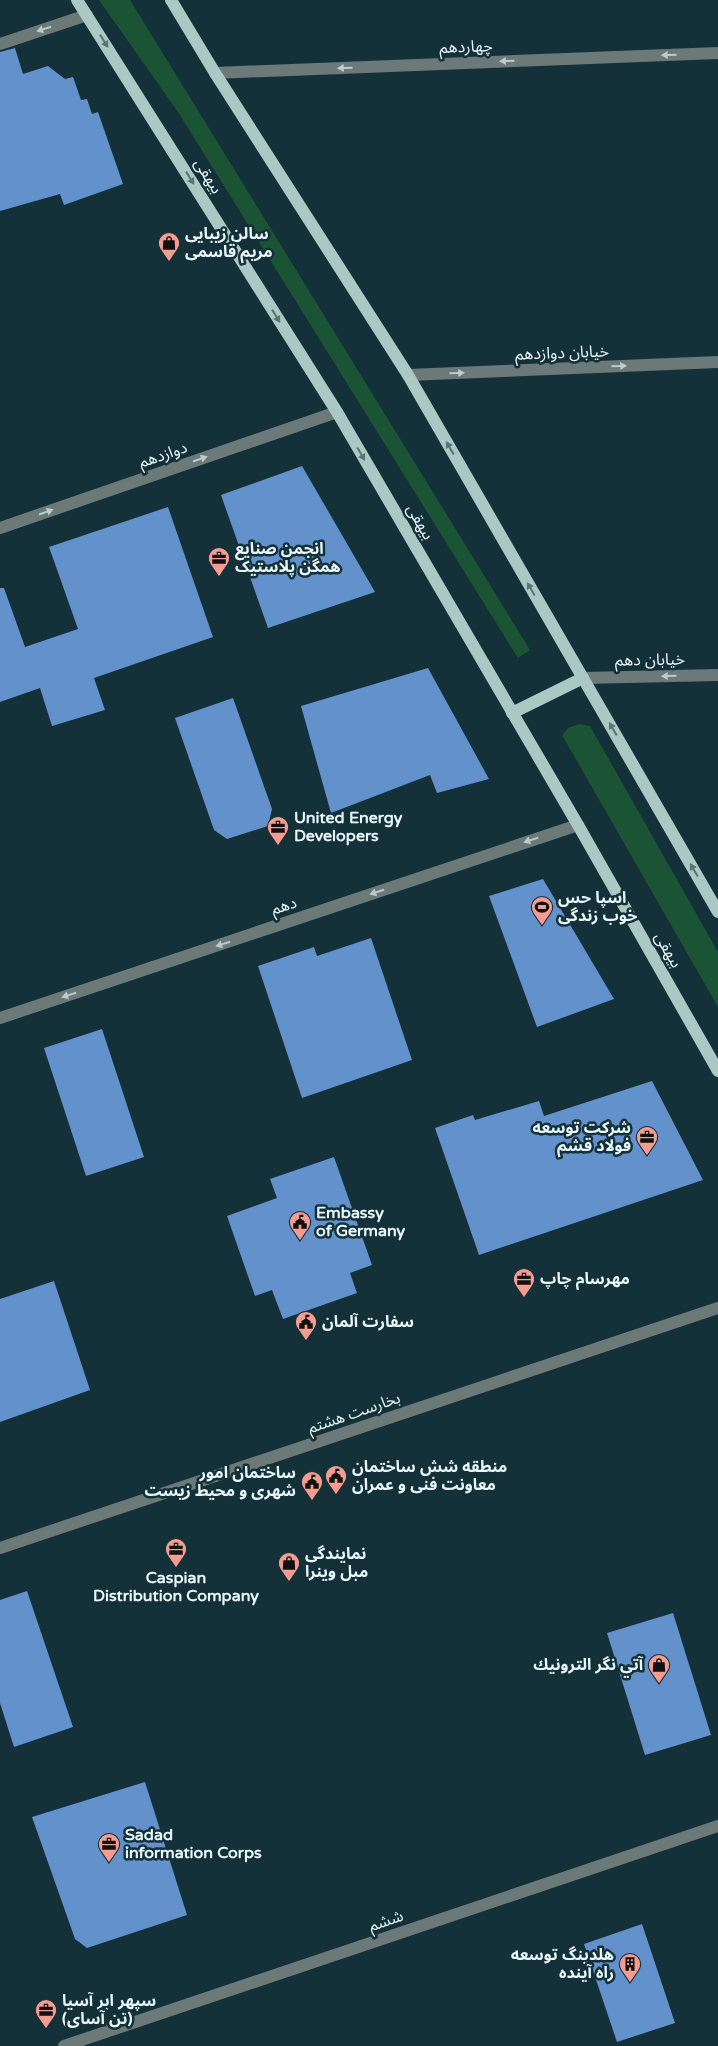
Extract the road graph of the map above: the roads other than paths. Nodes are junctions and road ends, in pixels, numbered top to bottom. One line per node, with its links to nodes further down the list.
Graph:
1 (77, 0): 3 (main road, بیهقی)
2 (171, 0): 6 (main road)
3 (88, 14): 4 (street, one-way to 4); 9 (main road, بیهقی, one-way to 9)
4 (0, 44)
5 (718, 53): 6 (street, چهاردهم, one-way to 6)
6 (215, 73): 8 (main road)
7 (718, 362): 8 (street, خیابان دوازدهم, one-way to 7)
8 (408, 375): 12 (main road, one-way to 8)
9 (337, 412): 10 (street, دوازدهم, one-way to 9); 13 (main road, بیهقی, one-way to 13)
10 (0, 528)
11 (718, 675): 12 (street, خیابان دهم, one-way to 12)
12 (583, 678): 13 (main road); 15 (main road, one-way to 12)
13 (512, 713): 14 (main road, بیهقی)
14 (578, 825): 16 (street, دهم, one-way to 16); 17 (main road, بیهقی)
15 (718, 912)
16 (0, 1018)
17 (718, 1070)
18 (718, 1308): 19 (street, بخارست هشتم)
19 (0, 1548)
20 (718, 1826): 21 (street, ششم)
21 (64, 2046)

